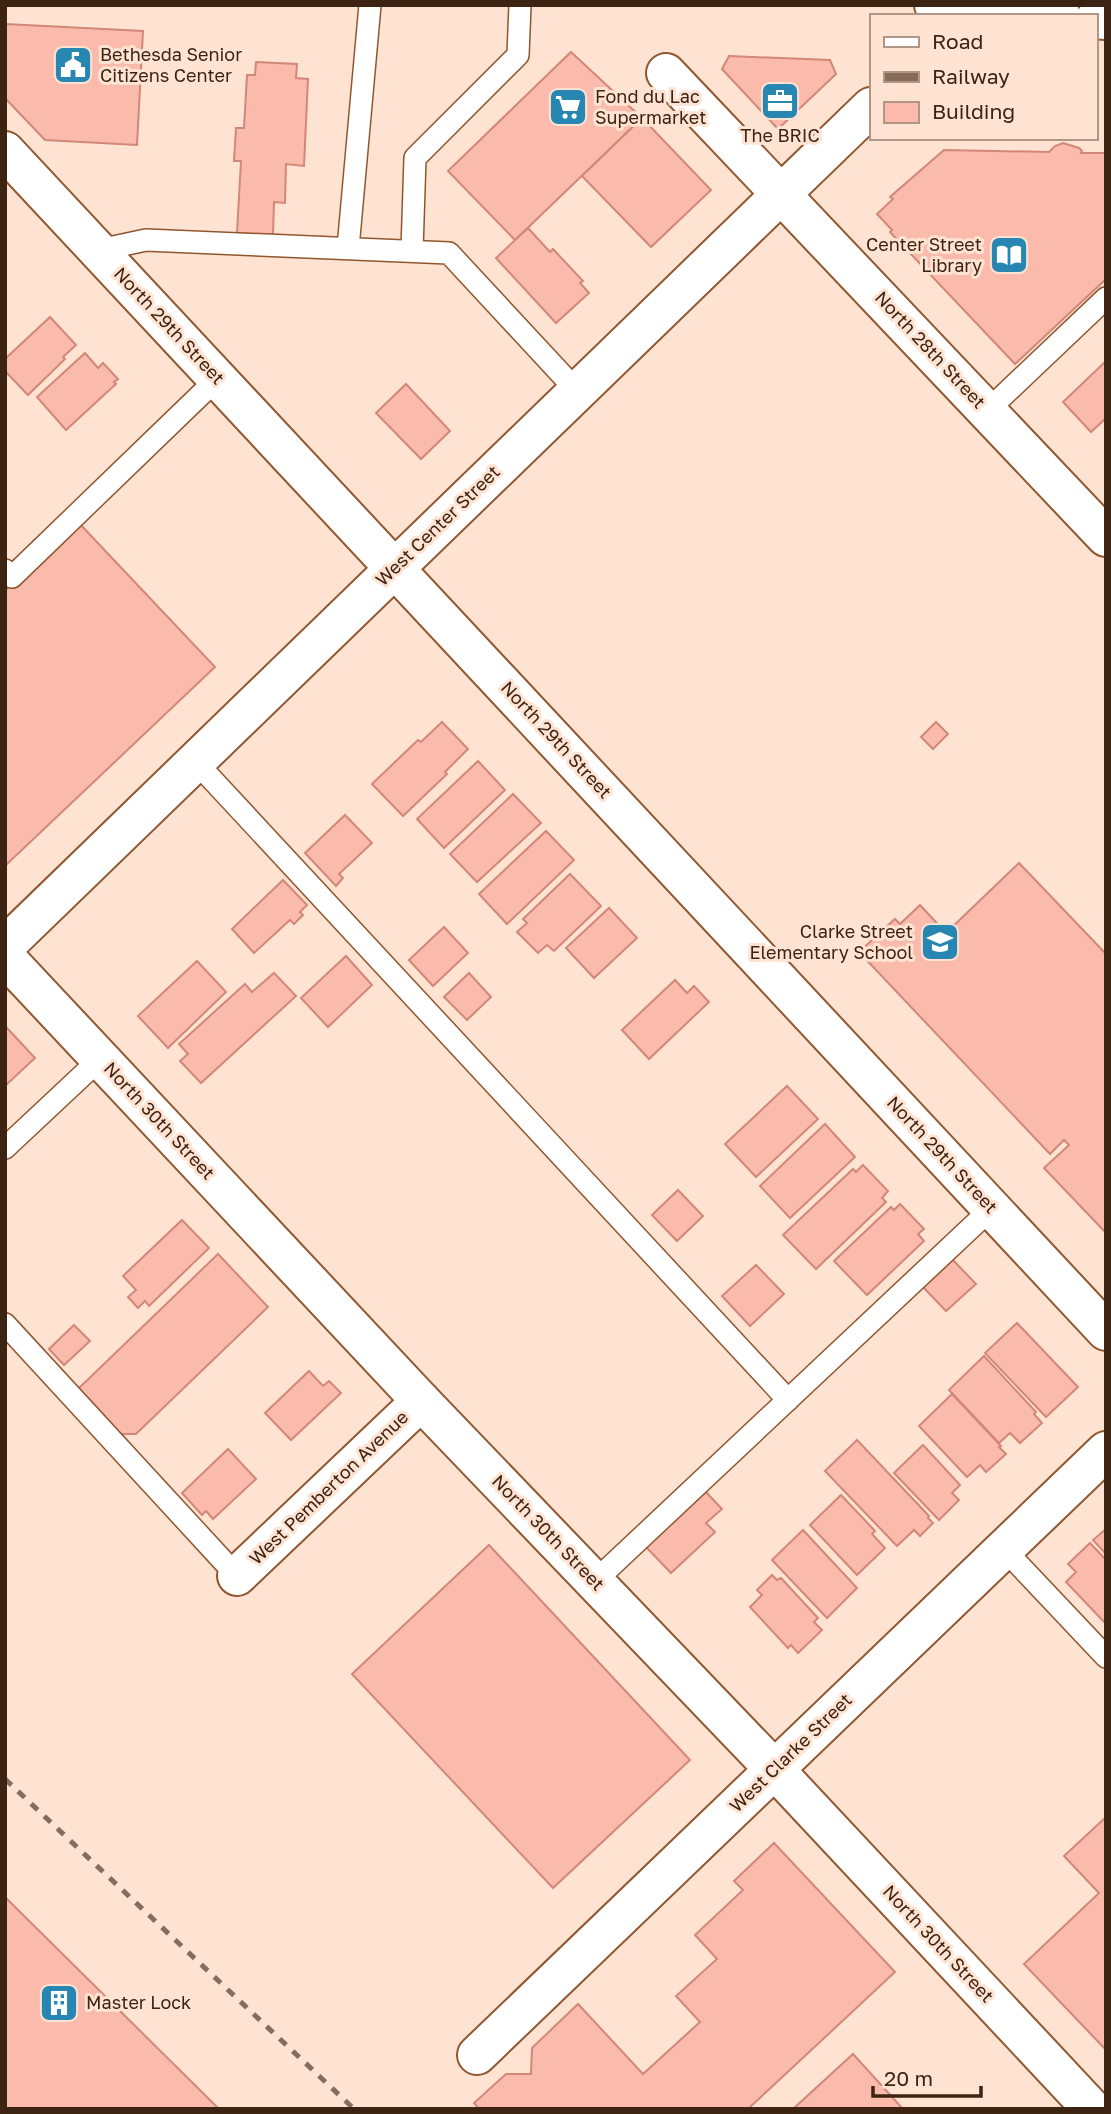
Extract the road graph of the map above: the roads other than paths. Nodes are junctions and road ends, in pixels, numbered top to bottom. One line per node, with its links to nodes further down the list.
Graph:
1 (370, 5): 10 (lane)
2 (520, 5): 12 (lane)
3 (934, 5): 4 (street)
4 (974, 10): 5 (street)
5 (1032, 14)
6 (666, 73): 9 (street, North 28th Street)
7 (870, 108): 9 (street, West Center Street)
8 (5, 150): 11 (street, North 29th Street)
9 (781, 193): 15 (street, West Center Street); 16 (street, North 28th Street)
10 (348, 248): 11 (lane); 12 (lane)
11 (99, 250): 14 (street, North 29th Street)
12 (412, 250): 15 (lane)
13 (1106, 298): 16 (lane)
14 (218, 378): 18 (street, North 29th Street); 19 (lane)
15 (577, 391): 18 (street, West Center Street)
16 (987, 411): 17 (street, North 28th Street)
17 (1106, 537)
18 (395, 567): 20 (street, West Center Street); 25 (street, North 29th Street)
19 (5, 570)
20 (195, 761): 21 (street, West Center Street); 28 (lane)
21 (5, 946)
22 (5, 957): 23 (street, North 30th Street)
23 (100, 1059): 24 (lane); 29 (street, North 30th Street)
24 (5, 1148)
25 (992, 1208): 27 (street, North 29th Street); 28 (lane)
26 (5, 1324): 32 (lane)
27 (1106, 1331)
28 (788, 1400): 33 (lane)
29 (421, 1401): 32 (street, West Pemberton Avenue); 33 (street, North 30th Street)
30 (1106, 1451): 31 (street, West Clarke Street)
31 (1003, 1549): 34 (lane); 35 (street, West Clarke Street)
32 (237, 1576)
33 (594, 1582): 35 (street, North 30th Street)
34 (1106, 1657)
35 (774, 1769): 36 (street, West Clarke Street); 37 (street, North 30th Street)
36 (477, 2055)
37 (1092, 2109)

